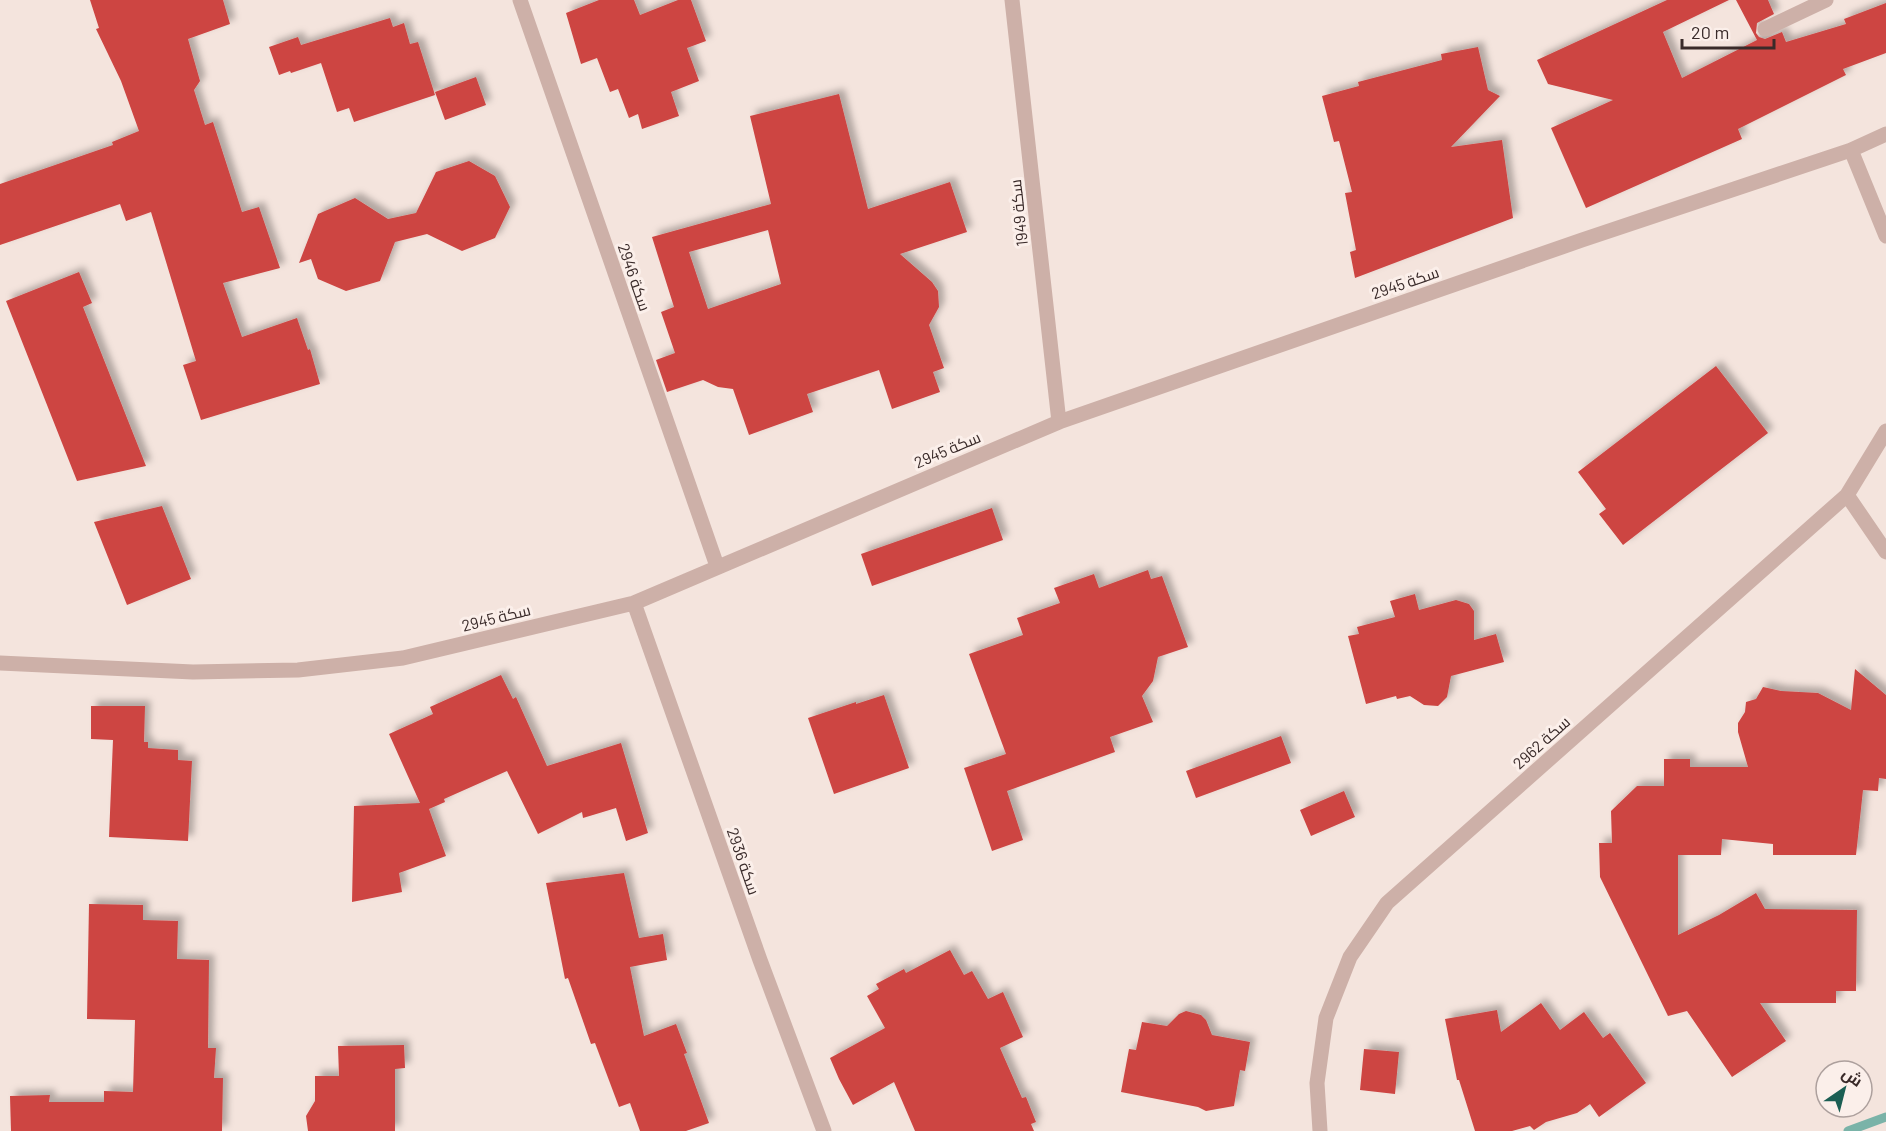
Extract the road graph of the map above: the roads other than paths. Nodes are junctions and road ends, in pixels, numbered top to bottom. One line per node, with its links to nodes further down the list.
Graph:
1 (520, 0): 12 (street, سكة 2946)
2 (1012, 0): 8 (street, سكة 1949)
3 (1826, 0): 4 (street)
4 (1765, 29)
5 (1886, 134): 6 (street, سكة 2945)
6 (1851, 150): 7 (street); 8 (street, سكة 2945)
7 (1886, 236)
8 (1059, 422): 12 (street, سكة 2945)
9 (1886, 431): 10 (street, سكة 2962)
10 (1846, 495): 11 (street); 16 (street, سكة 2962)
11 (1886, 552)
12 (717, 566): 13 (street, سكة 2945)
13 (634, 603): 14 (street, سكة 2945); 15 (street, سكة 2936)
14 (0, 663)
15 (824, 1131)
16 (1320, 1131)

